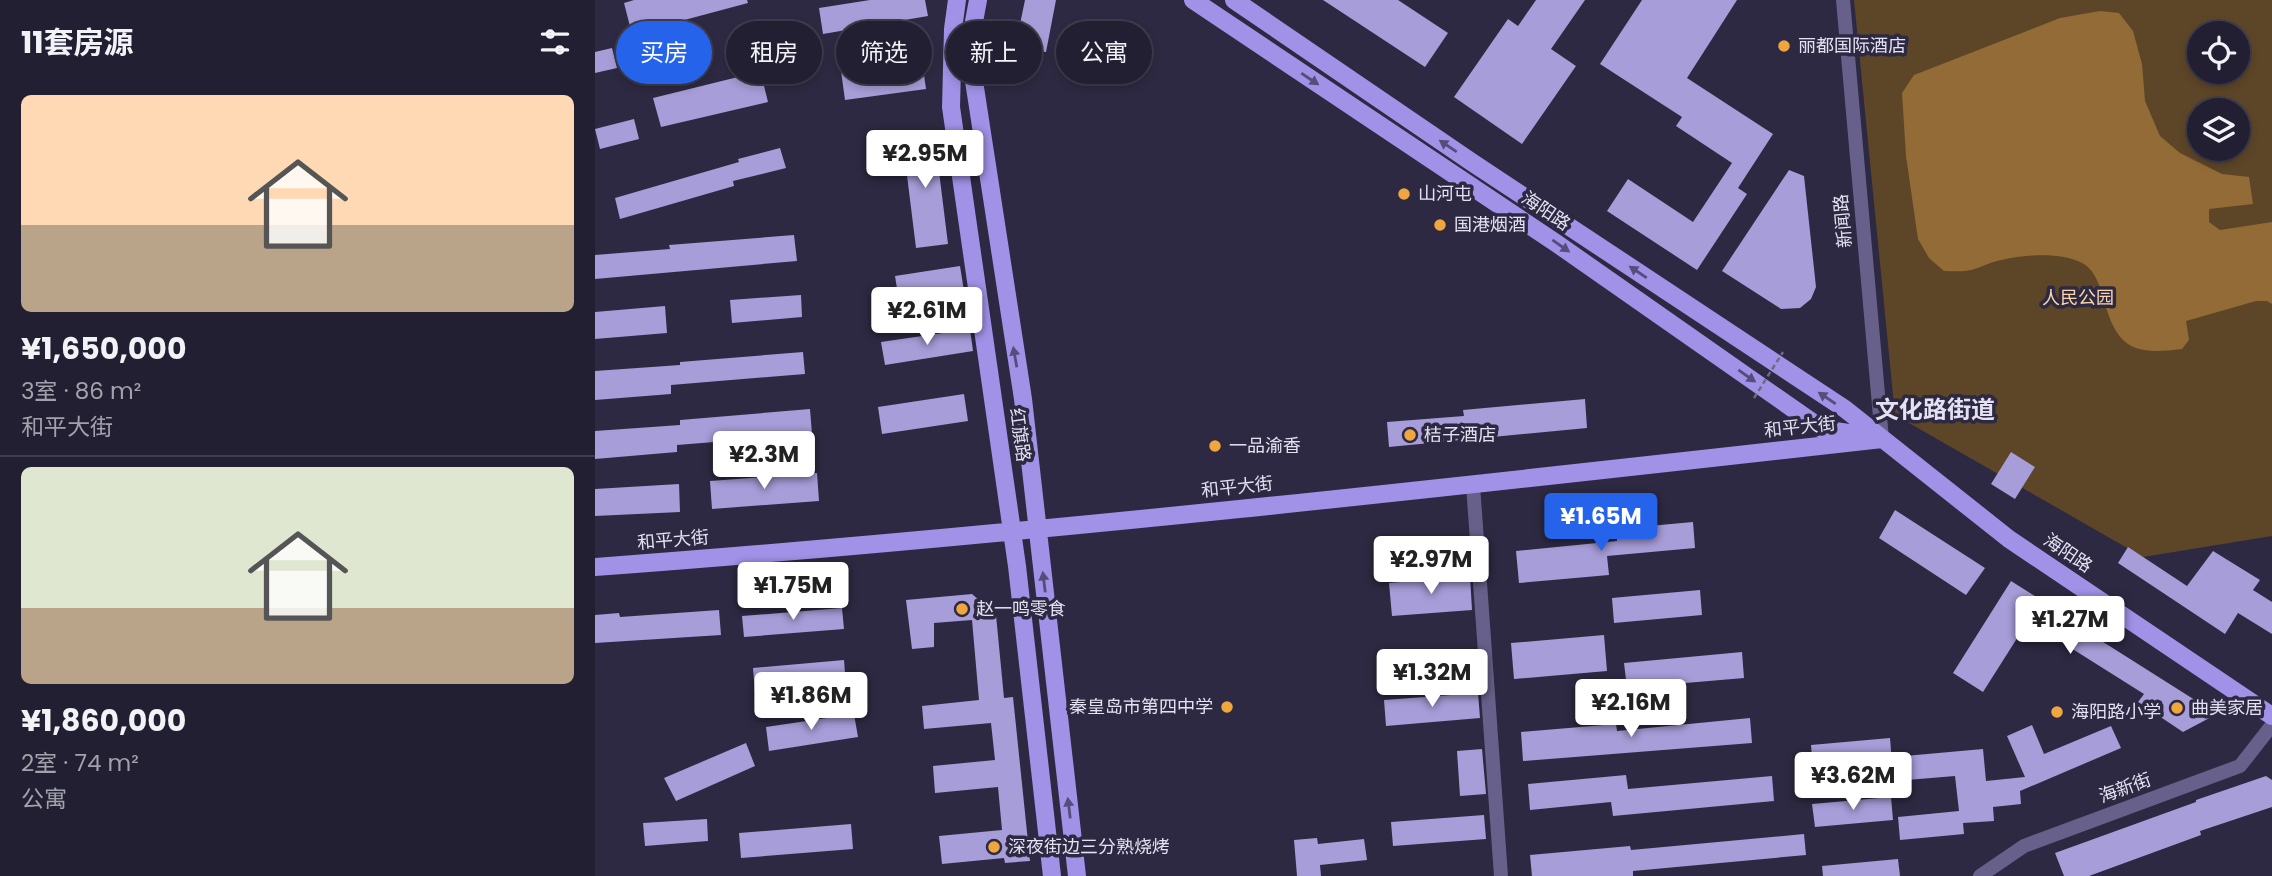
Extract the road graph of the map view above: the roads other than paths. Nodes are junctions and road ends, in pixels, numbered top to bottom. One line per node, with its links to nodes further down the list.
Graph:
1 (957, 0): 9 (main road, 红旗路)
2 (978, 0): 8 (main road, one-way to 2)
3 (1193, 0): 6 (main road, 海阳路, one-way to 6)
4 (1234, 0): 6 (main road, 海阳路, one-way to 4)
5 (1843, 0): 6 (street, 新闻路)
6 (1882, 439): 7 (main road, 和平大街); 11 (main road, 海阳路)
7 (1473, 485): 8 (main road, 和平大街); 15 (street)
8 (1037, 528): 9 (main road, 和平大街); 14 (main road, one-way to 8)
9 (1012, 531): 10 (main road, 和平大街); 13 (main road, 红旗路)
10 (595, 567)
11 (2272, 716)
12 (2272, 725): 16 (street, 海新街)
13 (1052, 876)
14 (1077, 876)
15 (1501, 876)
16 (1980, 876)

